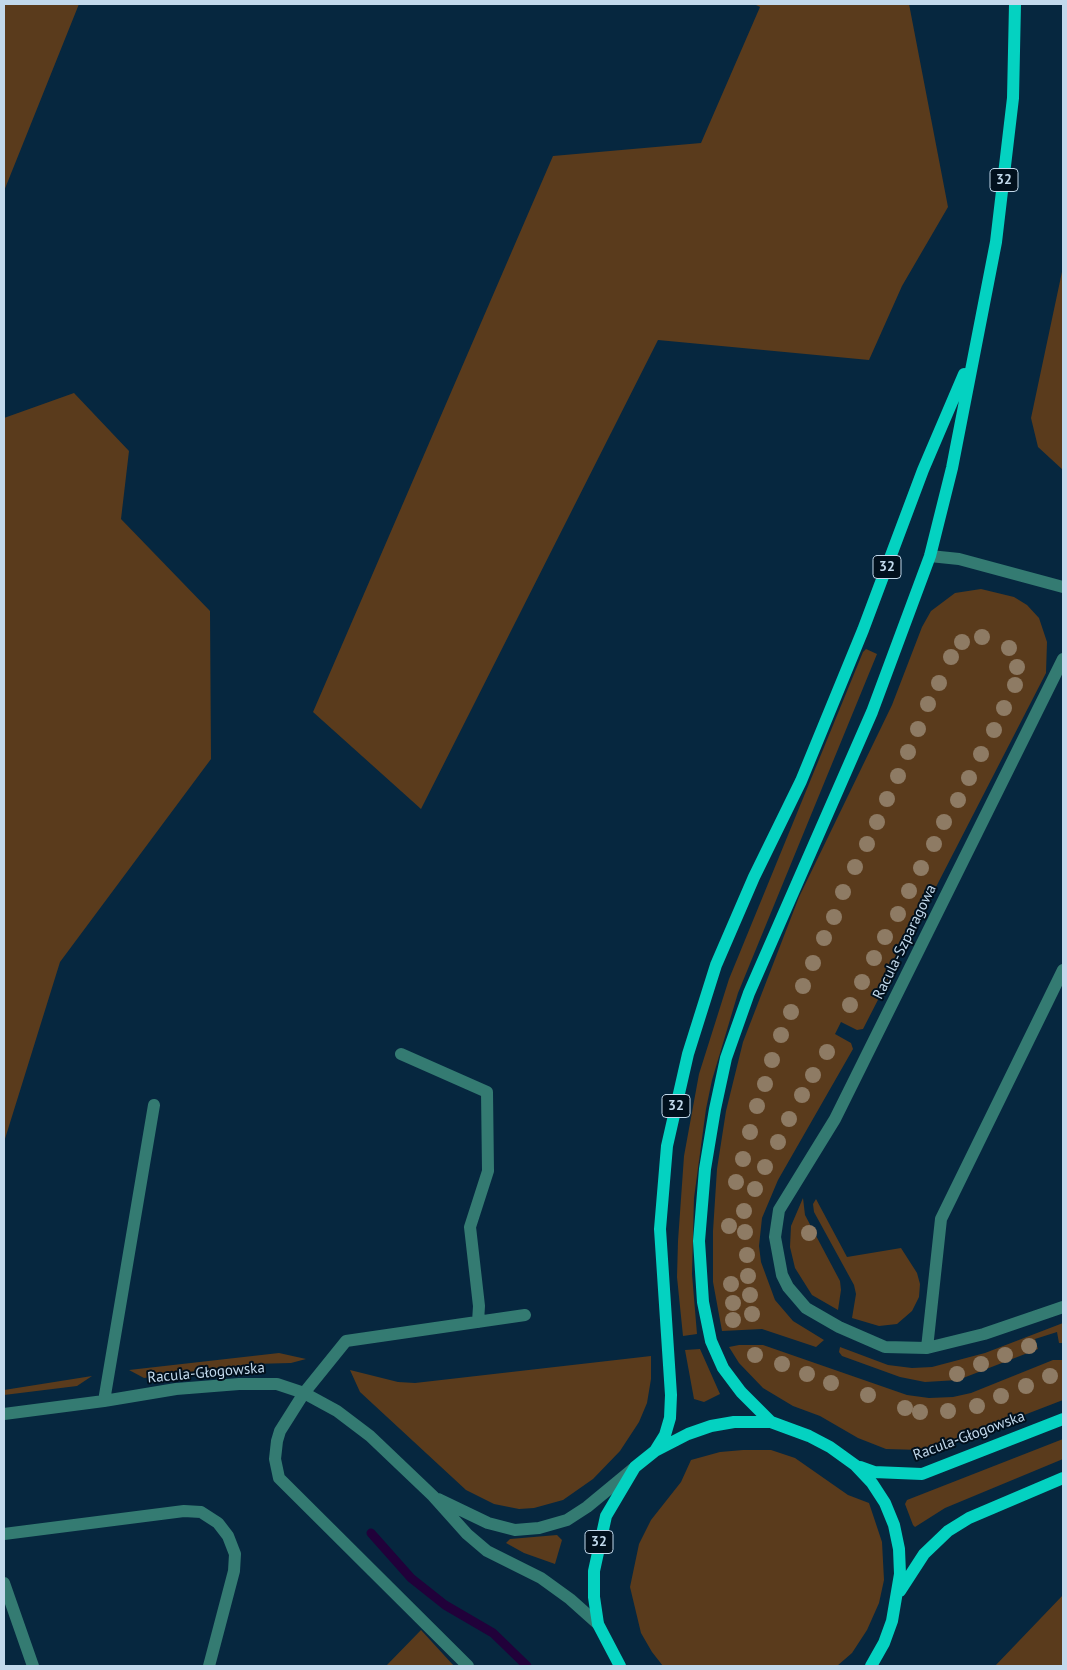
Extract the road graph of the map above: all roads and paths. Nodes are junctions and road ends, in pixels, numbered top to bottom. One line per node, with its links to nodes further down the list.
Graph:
1 (1015, 4): 2 (main road, 32)
2 (973, 353): 3 (main road, 32); 18 (main road, 32)
3 (930, 556): 4 (street); 17 (main road, 32)
4 (1063, 587)
5 (1063, 659): 12 (street, Racula-Szparagowa)
6 (1063, 970): 12 (street)
7 (401, 1054): 11 (street)
8 (154, 1105): 14 (street)
9 (1063, 1308): 12 (street, Racula-Szparagowa)
10 (525, 1315): 11 (street)
11 (478, 1322): 13 (street)
12 (928, 1348)
13 (304, 1392): 14 (street, Racula-Głogowska); 22 (street, Racula-Głogowska); 29 (street)
14 (104, 1402): 15 (street, Racula-Głogowska)
15 (4, 1414)
16 (1063, 1419): 19 (main road, Racula-Głogowska)
17 (772, 1422): 18 (main road, 32); 19 (main road, 32)
18 (655, 1451): 20 (main road, 32)
19 (855, 1465): 25 (main road, 32)
20 (635, 1467): 22 (street, Racula-Głogowska); 26 (main road, 32)
21 (1063, 1478): 25 (main road)
22 (433, 1496): 26 (street, Racula-Głogowska)
23 (4, 1534): 28 (street)
24 (4, 1583): 27 (street)
25 (897, 1596): 31 (main road, 32)
26 (598, 1624): 30 (main road, 32)
27 (33, 1666)
28 (209, 1666)
29 (468, 1666)
30 (620, 1666)
31 (871, 1666)

